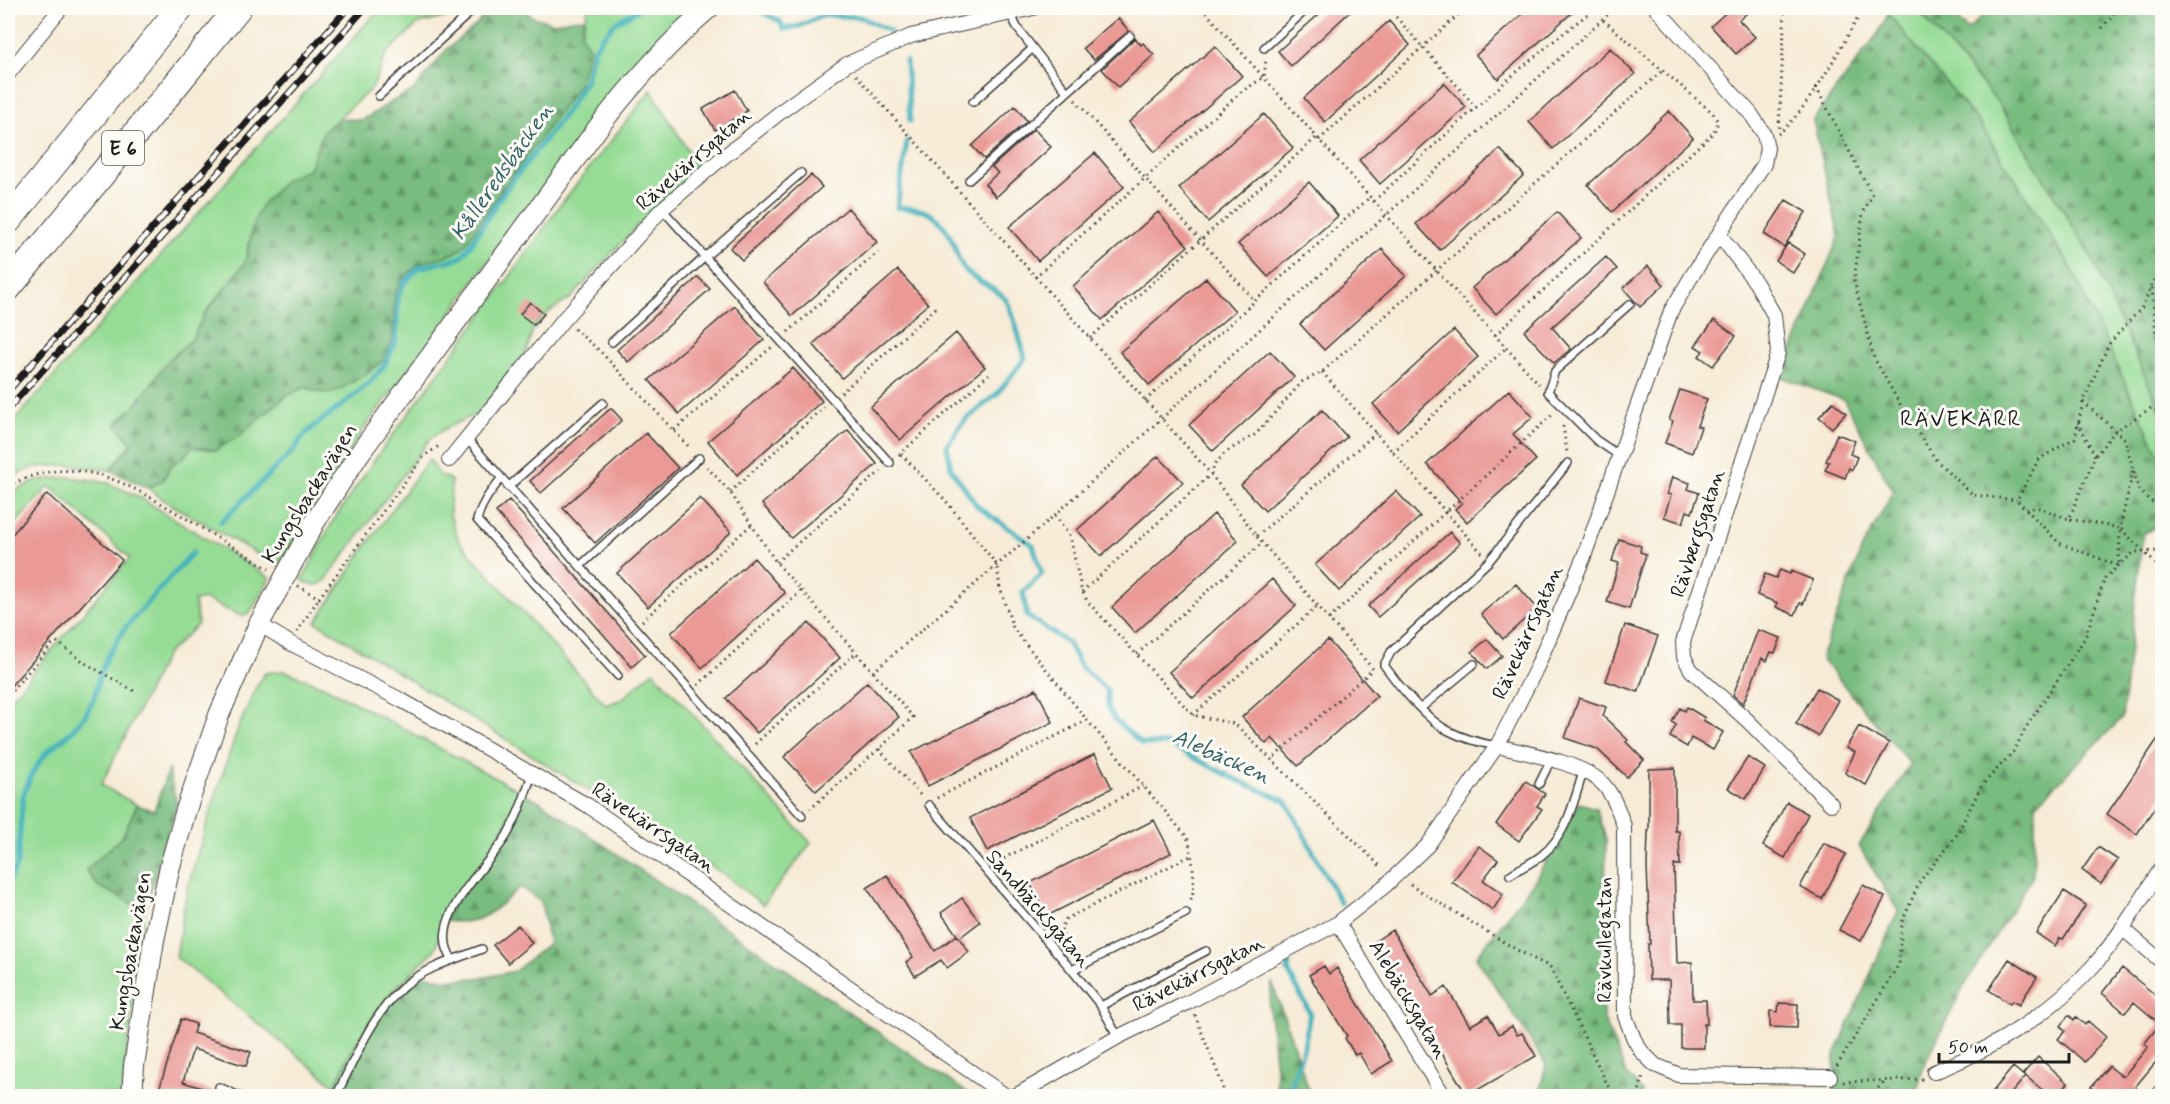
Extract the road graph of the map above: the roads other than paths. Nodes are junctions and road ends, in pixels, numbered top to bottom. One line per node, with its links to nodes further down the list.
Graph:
1 (61, 8): 13 (street)
2 (180, 8): 20 (highway, E 6)
3 (237, 8): 23 (highway, E 6)
4 (475, 8): 15 (lane)
5 (709, 8): 36 (street, Kungsbackavägen)
6 (1033, 8): 9 (street, Rävekärrsgatan)
7 (1308, 8): 12 (lane)
8 (1656, 8): 21 (street, Rävekärrsgatan)
9 (1009, 10): 11 (lane); 19 (street, Rävekärrsgatan)
10 (1130, 36): 14 (lane)
11 (1034, 48): 14 (lane); 16 (lane)
12 (1264, 48)
13 (8, 71)
14 (1067, 92): 18 (lane)
15 (379, 96)
16 (973, 102)
17 (801, 173): 22 (lane)
18 (969, 180)
19 (662, 209): 22 (lane); 27 (street, Rävekärrsgatan)
20 (8, 221)
21 (1719, 234): 28 (street, Rävekärrsgatan); 45 (street, Rävbergsgatan)
22 (706, 256): 25 (lane); 31 (lane)
23 (8, 288)
24 (1630, 304): 28 (lane)
25 (612, 342)
26 (603, 403): 34 (lane)
27 (466, 438): 30 (street, Rävekärrsgatan); 33 (lane)
28 (1620, 456): 40 (street, Rävekärrsgatan)
29 (699, 458): 35 (lane)
30 (449, 460)
31 (890, 463)
32 (1568, 463): 39 (lane)
33 (501, 479): 34 (lane); 38 (lane)
34 (508, 487): 35 (lane)
35 (580, 566): 47 (lane)
36 (259, 624): 43 (street, Rävekärrsgatan); 64 (street, Kungsbackavägen)
37 (1474, 664): 39 (lane)
38 (618, 676)
39 (1421, 708): 40 (lane)
40 (1497, 746): 41 (street, Rävkullegatan); 51 (street, Rävekärrsgatan)
41 (1551, 759): 42 (street, Rävkullegatan); 44 (lane)
42 (1583, 772): 49 (lane); 61 (street, Rävkullegatan)
43 (532, 774): 55 (lane); 67 (street, Rävekärrsgatan)
44 (1539, 784)
45 (1831, 804)
46 (929, 805): 57 (lane, Sandbäcksgatan)
47 (802, 816)
48 (2163, 867): 52 (street)
49 (1510, 875)
50 (1186, 913): 57 (lane)
51 (1338, 923): 59 (street, Rävekärrsgatan); 69 (street, Alebäcksgatan)
52 (2122, 928): 56 (street); 60 (street)
53 (482, 949): 55 (lane)
54 (1206, 951): 58 (lane)
55 (453, 960): 66 (lane)
56 (2163, 962)
57 (1072, 970): 58 (lane, Sandbäcksgatan)
58 (1101, 1006): 59 (lane, Sandbäcksgatan)
59 (1118, 1037): 68 (street, Rävekärrsgatan)
60 (1934, 1072)
61 (1830, 1077)
62 (219, 1088): 65 (lane)
63 (2163, 1091): 70 (street)
64 (133, 1096)
65 (239, 1096)
66 (336, 1096)
67 (1006, 1096)
68 (1015, 1096)
69 (1444, 1096)
70 (2158, 1096)

